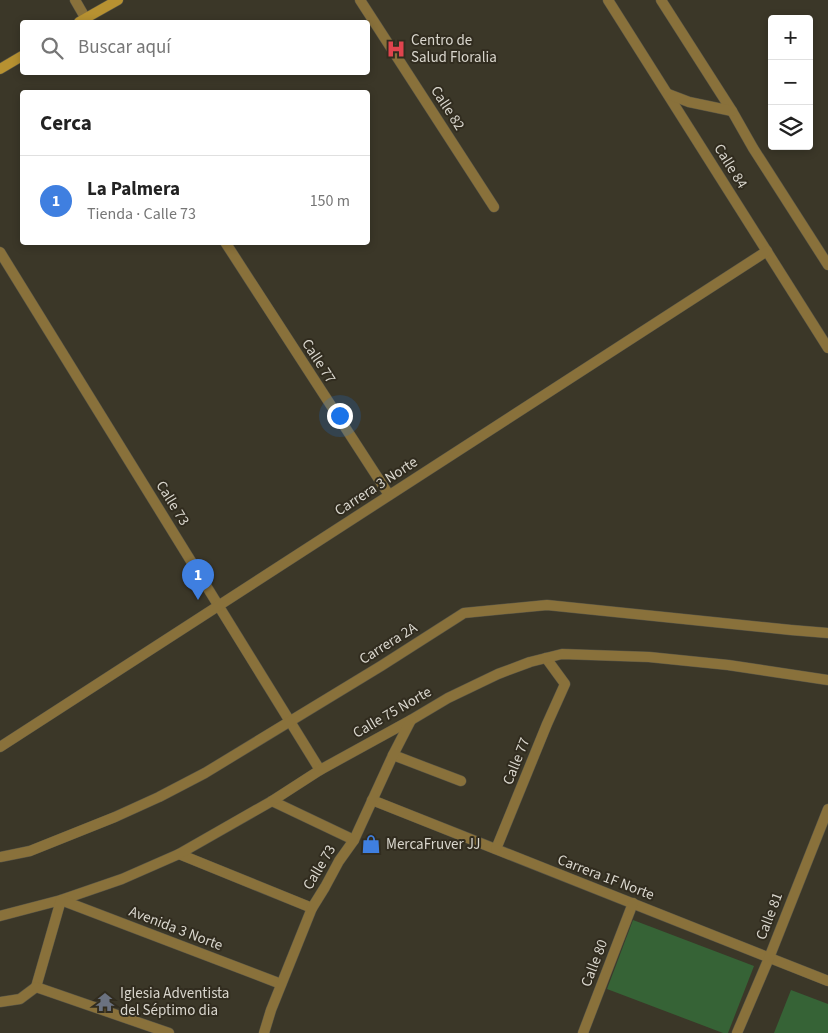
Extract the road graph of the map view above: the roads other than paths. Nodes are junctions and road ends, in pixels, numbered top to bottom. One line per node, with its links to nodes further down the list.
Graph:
1 (75, 0): 6 (street)
2 (118, 0): 7 (street)
3 (360, 0): 12 (street, Calle 82)
4 (608, 0): 10 (street, Calle 84)
5 (661, 0): 11 (street, Calle 84)
6 (83, 20)
7 (85, 20)
8 (20, 57): 9 (street)
9 (0, 69)
10 (668, 94): 11 (street); 14 (street, Calle 84)
11 (732, 112): 16 (street, Calle 84)
12 (494, 207)
13 (227, 245): 18 (street, Calle 77)
14 (767, 251): 17 (street, Calle 84); 18 (street, Carrera 3 Norte)
15 (0, 252): 19 (street, Calle 73)
16 (828, 265)
17 (828, 348)
18 (389, 495): 19 (street, Carrera 3 Norte)
19 (219, 605): 23 (street, Calle 73); 25 (street, Carrera 3 Norte)
20 (828, 633): 23 (street, Carrera 2A)
21 (546, 658): 22 (street, Calle 75 Norte); 24 (street, Calle 75 Norte); 33 (street, Calle 77)
22 (828, 680)
23 (290, 720): 27 (street, Calle 73); 35 (street, Carrera 2A)
24 (411, 720): 26 (street, Calle 73); 27 (street, Calle 75 Norte)
25 (0, 747)
26 (393, 755): 28 (street); 29 (street, Calle 73)
27 (320, 770): 30 (street, Calle 75 Norte)
28 (461, 781)
29 (372, 800): 32 (street, Calle 73); 33 (street, Carrera 1F Norte)
30 (272, 801): 32 (street); 34 (street, Calle 75 Norte)
31 (828, 809): 40 (street, Calle 81)
32 (354, 840): 38 (street, Calle 73)
33 (496, 850): 37 (street, Carrera 1F Norte)
34 (179, 854): 36 (street, Calle 75 Norte); 38 (street)
35 (0, 857)
36 (61, 900): 39 (street, Calle 75 Norte); 42 (street, Avenida 3 Norte); 43 (street)
37 (633, 903): 40 (street, Carrera 1F Norte); 47 (street, Calle 80)
38 (312, 908): 42 (street, Calle 73)
39 (0, 916)
40 (769, 958): 41 (street, Carrera 1F Norte); 48 (street, Calle 81)
41 (828, 981)
42 (281, 984): 46 (street, Calle 73)
43 (36, 987): 44 (street); 45 (street)
44 (0, 1002)
45 (169, 1033)
46 (264, 1033)
47 (583, 1033)
48 (737, 1033)

